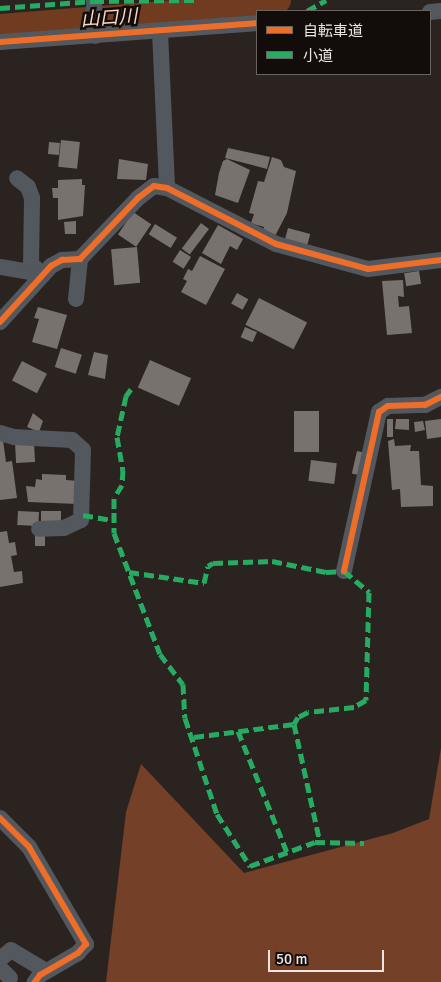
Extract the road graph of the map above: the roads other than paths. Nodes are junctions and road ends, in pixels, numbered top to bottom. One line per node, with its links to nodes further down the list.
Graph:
1 (94, 4): 4 (street)
2 (256, 23): 3 (street)
3 (160, 32): 4 (street); 7 (street)
4 (95, 33): 5 (street)
5 (0, 42)
6 (17, 178): 11 (street)
7 (167, 188): 8 (street); 9 (street)
8 (80, 259): 11 (street); 12 (street)
9 (441, 260)
10 (0, 267): 11 (street)
11 (42, 274): 13 (street)
12 (76, 299)
13 (0, 322)
14 (441, 397): 17 (street)
15 (0, 433): 16 (street)
16 (39, 529)
17 (344, 571)
18 (0, 818): 20 (street)
19 (0, 959): 20 (street)
20 (40, 977)

